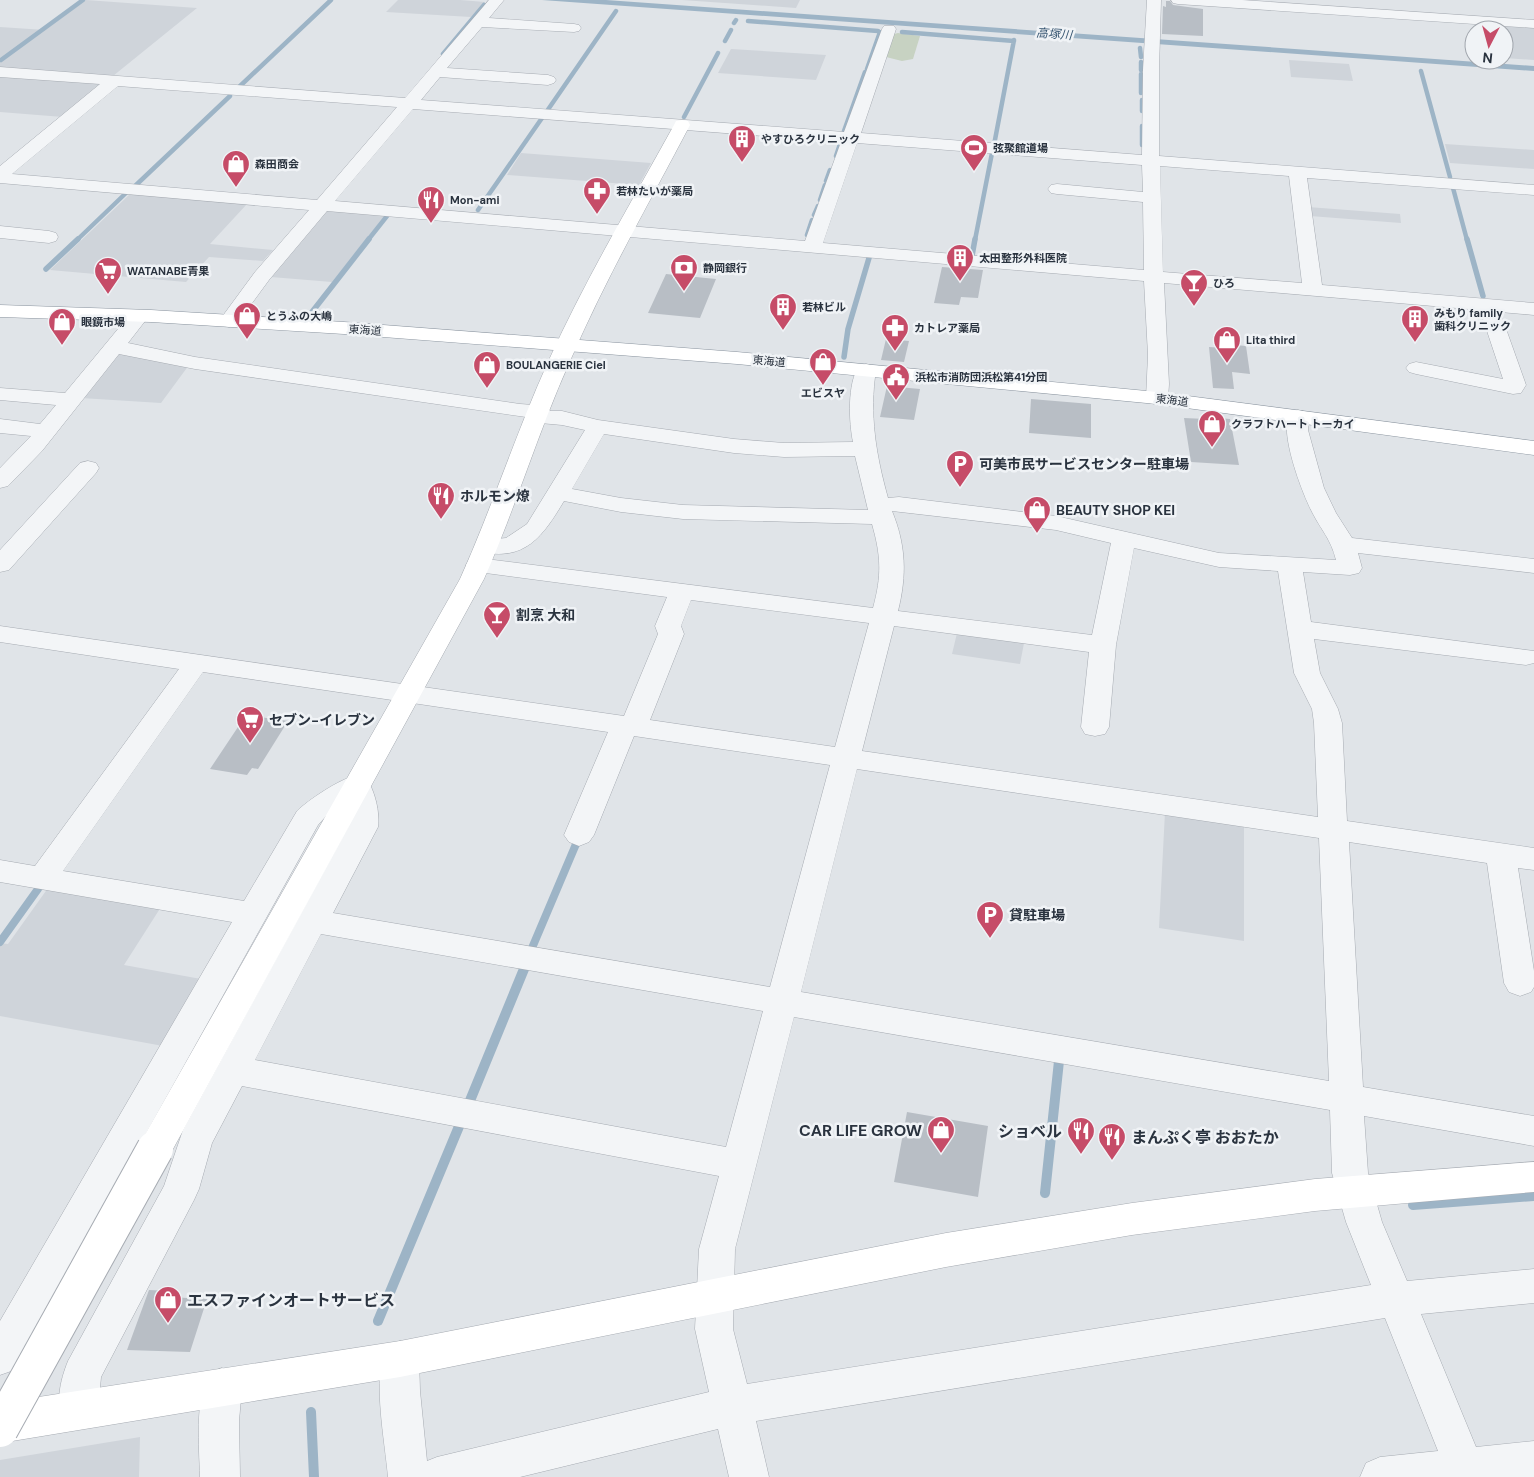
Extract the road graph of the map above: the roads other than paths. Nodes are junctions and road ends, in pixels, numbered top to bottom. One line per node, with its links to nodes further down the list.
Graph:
1 (497, 0): 6 (street)
2 (1154, 0): 17 (street)
3 (1178, 0): 4 (street)
4 (1280, 3): 5 (street)
5 (1332, 5): 7 (street)
6 (478, 22): 8 (street); 11 (street)
7 (1534, 24)
8 (574, 28)
9 (889, 29): 16 (street)
10 (0, 72): 13 (street)
11 (436, 72): 12 (street); 14 (street)
12 (548, 80)
13 (114, 81): 14 (street); 19 (street)
14 (409, 104): 15 (street); 23 (street)
15 (682, 126): 16 (street); 25 (main road)
16 (850, 138): 17 (street); 27 (street)
17 (1151, 161): 18 (street); 22 (street)
18 (1298, 167): 21 (street); 29 (street)
19 (0, 177): 23 (street)
20 (1057, 189): 22 (street)
21 (1534, 190)
22 (1152, 198): 28 (street)
23 (322, 206): 25 (street); 34 (street)
24 (0, 232): 26 (street)
25 (626, 232): 27 (street); 35 (main road)
26 (49, 236)
27 (812, 248): 28 (street)
28 (1154, 277): 29 (street); 40 (street)
29 (1313, 290): 30 (street)
30 (1488, 305): 31 (street); 37 (street)
31 (1534, 309)
32 (0, 311): 33 (main road, 東海道)
33 (139, 316): 34 (main road, 東海道); 36 (street)
34 (229, 321): 35 (main road, 東海道)
35 (566, 345): 38 (main road, 東海道); 42 (main road)
36 (115, 347): 41 (street); 42 (street)
37 (1416, 368)
38 (866, 370): 40 (main road, 東海道); 48 (street)
39 (0, 394): 41 (street)
40 (1157, 398): 43 (main road, 東海道)
41 (71, 400): 46 (street)
42 (538, 414): 45 (street); 55 (main road)
43 (1298, 417): 47 (main road, 東海道); 54 (street)
44 (0, 426): 46 (street)
45 (598, 427): 48 (street); 51 (street)
46 (46, 431): 50 (street)
47 (1534, 448)
48 (865, 449): 52 (street)
49 (88, 468): 57 (street)
50 (0, 481)
51 (558, 493): 52 (street); 55 (street)
52 (881, 511): 53 (street); 60 (street)
53 (1125, 539): 56 (street); 63 (street)
54 (1344, 544): 56 (street); 58 (street)
55 (483, 555): 59 (street); 66 (main road)
56 (1289, 564): 61 (street)
57 (0, 565)
58 (1534, 566)
59 (682, 591): 60 (street); 67 (street)
60 (883, 616): 63 (street); 69 (street)
61 (1300, 629): 64 (street); 71 (street)
62 (0, 634): 65 (street)
63 (1103, 645): 68 (street)
64 (1526, 657)
65 (197, 662): 66 (street); 76 (street)
66 (409, 693): 67 (street); 70 (main road)
67 (630, 725): 69 (street); 72 (street)
68 (1095, 727)
69 (846, 757): 71 (street); 80 (street)
70 (357, 786): 77 (street); 78 (street); 96 (main road, bridge)
71 (1334, 829): 73 (street); 82 (street)
72 (580, 834)
73 (1502, 854): 74 (street); 79 (street)
74 (1534, 859)
75 (0, 871): 76 (street)
76 (42, 878): 77 (street)
77 (252, 914): 90 (street)
78 (312, 921): 80 (street); 81 (street)
79 (1520, 983)
80 (782, 1002): 82 (street); 84 (street)
81 (233, 1070): 84 (street); 94 (street)
82 (1347, 1099): 83 (street); 86 (street)
83 (1534, 1131)
84 (740, 1165): 88 (street)
85 (1534, 1177): 86 (main road)
86 (1356, 1191): 88 (main road); 89 (street)
87 (1534, 1286): 89 (street)
88 (715, 1297): 91 (main road); 93 (street)
89 (1396, 1299): 93 (street); 98 (street)
90 (0, 1356)
91 (400, 1359): 92 (main road); 100 (street)
92 (222, 1387): 94 (main road); 99 (street)
93 (732, 1406): 101 (street); 102 (street)
94 (78, 1410): 95 (main road)
95 (0, 1423)
96 (0, 1429)
97 (1534, 1461): 98 (street)
98 (1465, 1468): 103 (street)
99 (220, 1477)
100 (408, 1477)
101 (437, 1477)
102 (749, 1477)
103 (1380, 1477)

